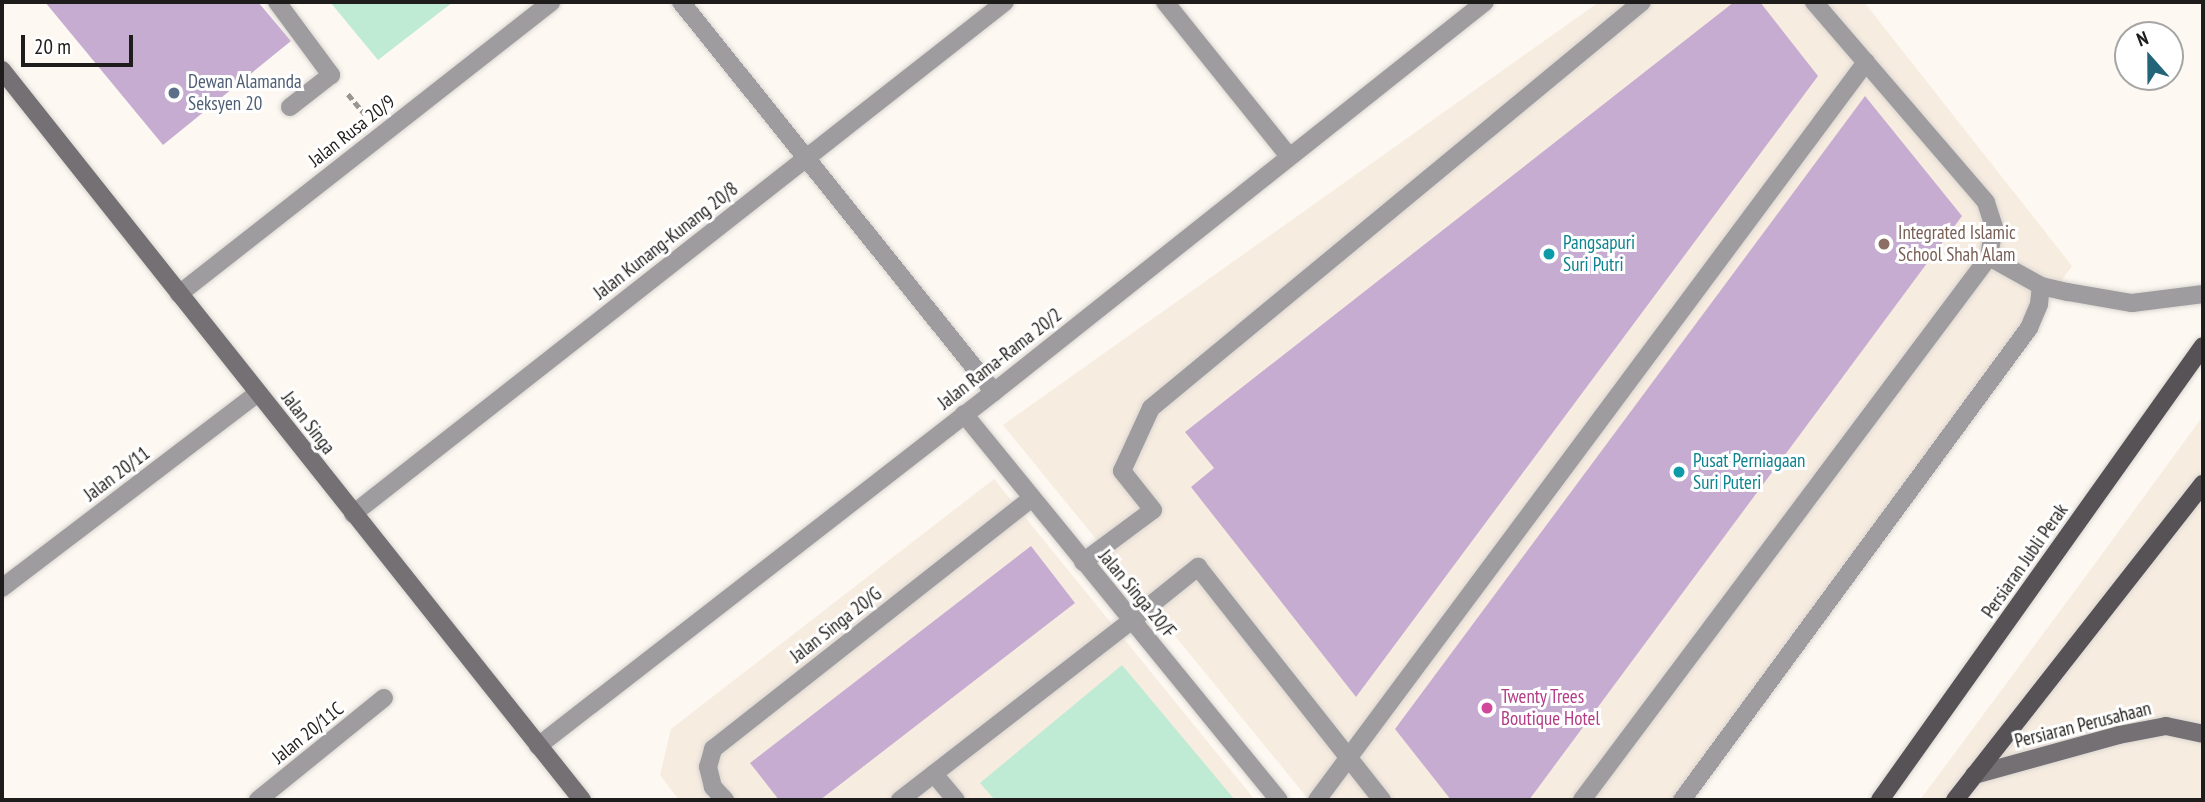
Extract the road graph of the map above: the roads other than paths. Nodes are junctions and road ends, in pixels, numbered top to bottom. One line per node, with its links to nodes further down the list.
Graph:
1 (277, 2): 11 (street)
2 (551, 2): 16 (street, Jalan Rusa 20/9)
3 (681, 2): 13 (street)
4 (1005, 2): 13 (street, Jalan Kunang-Kunang 20/8)
5 (1165, 2): 12 (street)
6 (1485, 2): 12 (street, Jalan Rama-Rama 20/2)
7 (1642, 2): 25 (street)
8 (1814, 2): 9 (street)
9 (1866, 61): 14 (street); 31 (street)
10 (2, 70): 16 (street, Jalan Singa)
11 (290, 107)
12 (1289, 156): 19 (street, Jalan Rama-Rama 20/2)
13 (806, 158): 19 (street); 24 (street, Jalan Kunang-Kunang 20/8)
14 (1989, 257): 15 (street); 42 (street)
15 (2041, 286): 17 (street); 43 (street)
16 (179, 294): 20 (street, Jalan Singa)
17 (2203, 294)
18 (2203, 346): 44 (main road, Persiaran Jubli Perak)
19 (994, 392): 21 (street, Jalan Rama-Rama 20/2)
20 (258, 393): 24 (street, Jalan Singa); 26 (street, Jalan 20/11)
21 (964, 414): 23 (street, Jalan Singa 20/F); 30 (street, Jalan Rama-Rama 20/2)
22 (2203, 484): 33 (main road)
23 (1031, 499): 25 (street, Jalan Singa 20/F); 36 (street, Jalan Singa 20/G)
24 (353, 514): 30 (street, Jalan Singa)
25 (1083, 562): 27 (street, Jalan Singa 20/F)
26 (2, 588)
27 (1132, 620): 31 (street); 32 (street); 39 (street, Jalan Singa 20/F)
28 (384, 698): 34 (street, Jalan 20/11C)
29 (2203, 734): 33 (street, Persiaran Perusahaan)
30 (538, 746): 35 (street, Jalan Singa)
31 (1350, 760): 40 (street); 41 (street)
32 (934, 774): 37 (street); 38 (street)
33 (1974, 775): 45 (main road)
34 (258, 800)
35 (582, 800)
36 (725, 800)
37 (900, 800)
38 (956, 800)
39 (1279, 800)
40 (1317, 800)
41 (1382, 800)
42 (1582, 800)
43 (1682, 800)
44 (1880, 800)
45 (1955, 800)

